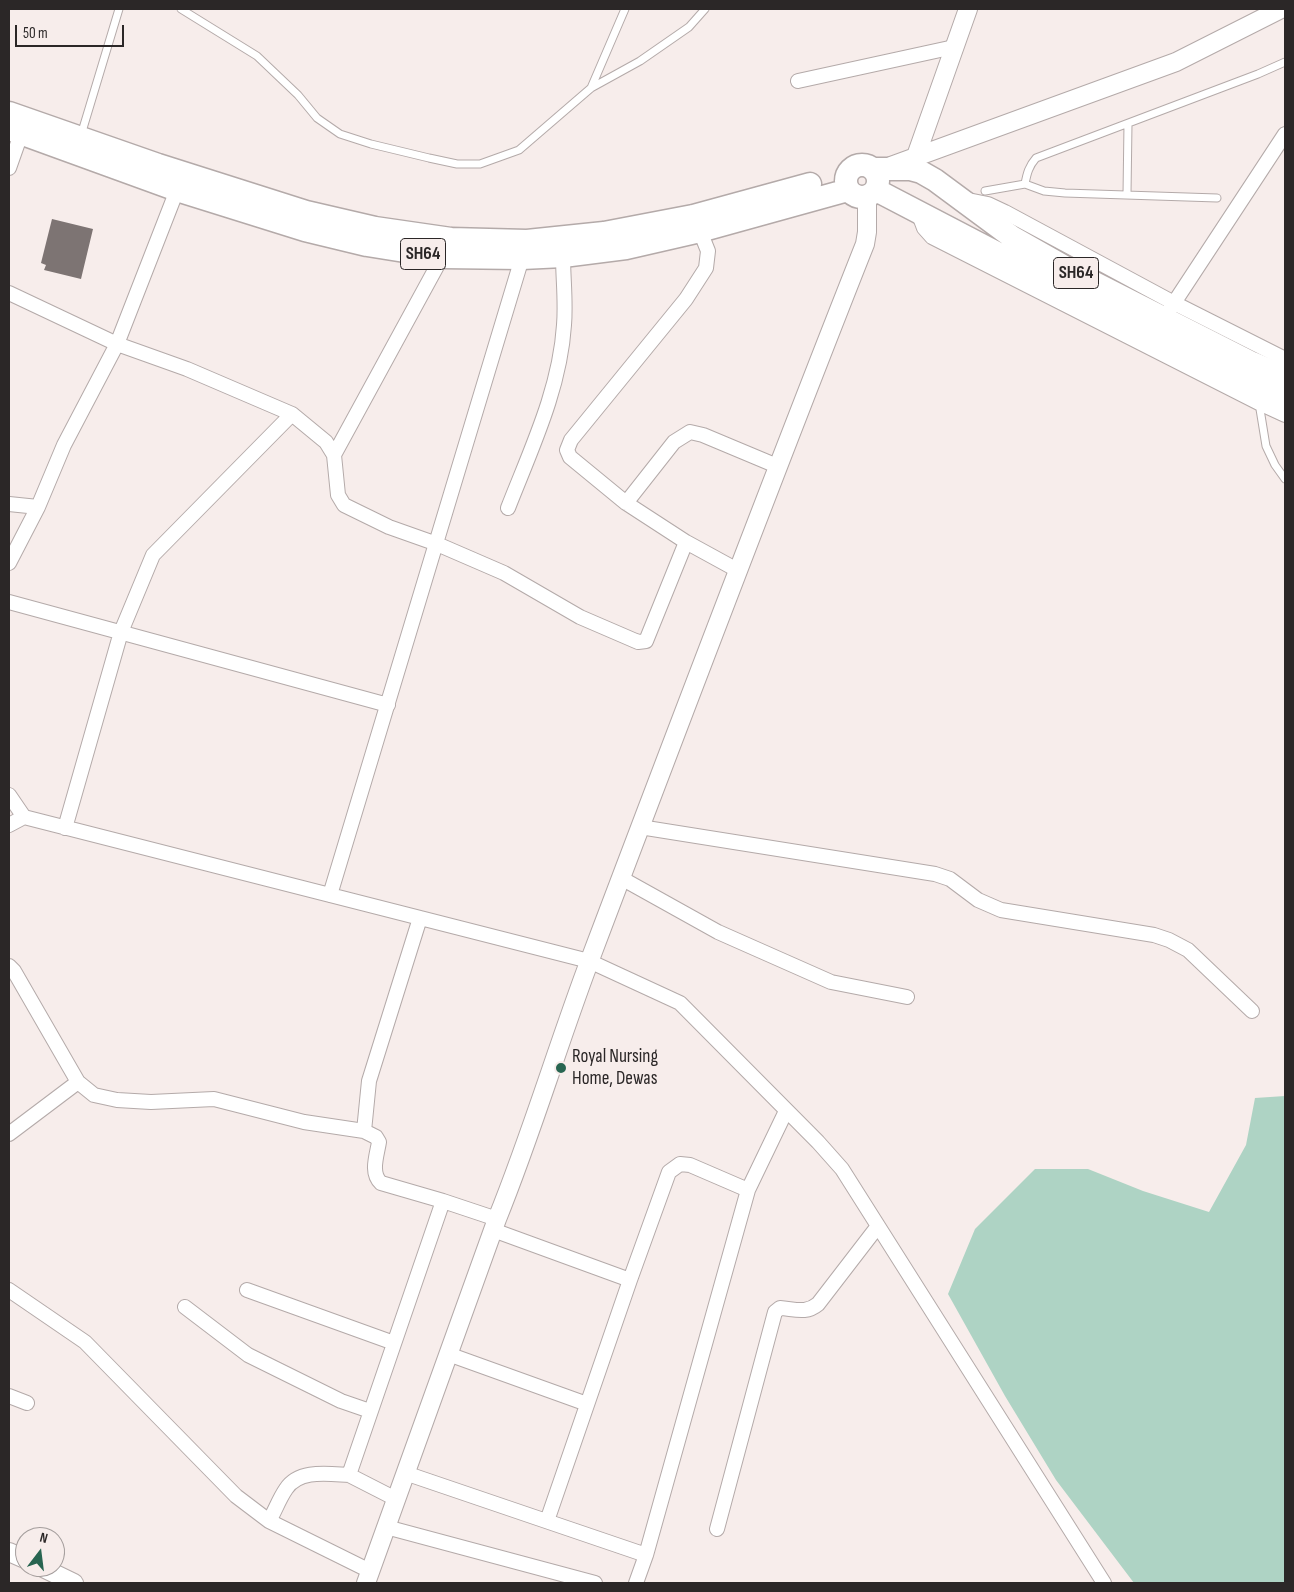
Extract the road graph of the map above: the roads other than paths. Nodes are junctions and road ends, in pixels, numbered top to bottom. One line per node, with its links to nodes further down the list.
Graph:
1 (119, 9): 16 (lane)
2 (182, 9): 11 (lane)
3 (625, 9): 11 (lane)
4 (705, 9): 11 (lane)
5 (968, 9): 8 (street)
6 (1281, 9): 7 (street)
7 (1262, 13): 17 (street)
8 (954, 47): 10 (street); 17 (street)
9 (1285, 62): 13 (lane)
10 (798, 81)
11 (591, 88)
12 (9, 113): 16 (main road, SH64)
13 (1128, 124): 20 (lane); 23 (lane)
14 (15, 132): 18 (street); 21 (main road, SH64)
15 (1285, 134): 30 (street)
16 (80, 138): 19 (main road, SH64)
17 (916, 156): 19 (street)
18 (9, 168)
19 (866, 181): 25 (main road, SH64); 30 (main road, SH64); 34 (main road, SH64); 39 (street)
20 (1025, 184): 22 (lane); 23 (lane)
21 (177, 190): 27 (main road, SH64); 31 (street)
22 (986, 191)
23 (1127, 194): 24 (lane)
24 (1217, 198)
25 (700, 231): 26 (main road, SH64); 41 (street)
26 (563, 256): 28 (main road, SH64); 44 (street)
27 (442, 257): 28 (main road, SH64); 38 (street)
28 (522, 258): 46 (street)
29 (9, 294): 31 (street)
30 (1169, 310): 32 (street); 33 (main road, SH64)
31 (117, 344): 36 (street); 43 (street)
32 (1285, 359)
33 (1285, 377)
34 (1257, 393): 35 (main road, SH64); 37 (street); 40 (lane)
35 (1285, 397)
36 (292, 414): 38 (street); 50 (street)
37 (1285, 415)
38 (334, 455): 46 (street)
39 (777, 466): 41 (street); 48 (street)
40 (1285, 479)
41 (626, 503): 45 (street)
42 (9, 504): 43 (street)
43 (38, 507): 47 (street)
44 (508, 508)
45 (686, 542): 46 (street); 48 (street)
46 (437, 544): 51 (street)
47 (9, 563)
48 (739, 571): 55 (street)
49 (9, 602): 50 (street)
50 (121, 632): 51 (street); 56 (street)
51 (388, 705): 58 (street)
52 (9, 795): 53 (street)
53 (24, 817): 54 (street); 56 (street)
54 (9, 825)
55 (640, 827): 57 (street); 63 (street)
56 (65, 828): 58 (street)
57 (621, 878): 60 (street); 62 (street)
58 (330, 895): 59 (street)
59 (420, 918): 60 (street); 66 (street)
60 (589, 961): 65 (street); 70 (street)
61 (9, 966): 64 (street)
62 (906, 997)
63 (1252, 1011)
64 (78, 1082): 66 (street); 67 (street)
65 (786, 1111): 68 (street); 71 (street)
66 (364, 1131): 69 (street)
67 (9, 1134)
68 (748, 1190): 72 (street); 89 (street)
69 (443, 1201): 70 (street); 76 (street)
70 (495, 1224): 72 (street); 77 (street)
71 (878, 1226): 88 (street); 95 (street)
72 (630, 1280): 80 (street)
73 (9, 1290): 85 (street)
74 (247, 1290): 76 (street)
75 (185, 1307): 81 (street)
76 (394, 1342): 81 (street)
77 (448, 1354): 80 (street); 82 (street)
78 (9, 1396): 79 (street)
79 (27, 1403)
80 (587, 1404): 86 (street)
81 (370, 1412): 83 (street)
82 (405, 1473): 84 (street); 86 (street)
83 (348, 1475): 84 (street); 85 (street)
84 (396, 1499): 87 (street)
85 (269, 1521): 91 (street)
86 (547, 1521): 89 (street)
87 (386, 1527): 91 (street); 93 (street)
88 (717, 1529)
89 (646, 1555): 94 (street)
90 (62, 1577): 92 (street)
91 (368, 1577)
92 (74, 1583)
93 (595, 1583)
94 (636, 1583)
95 (1104, 1583)

